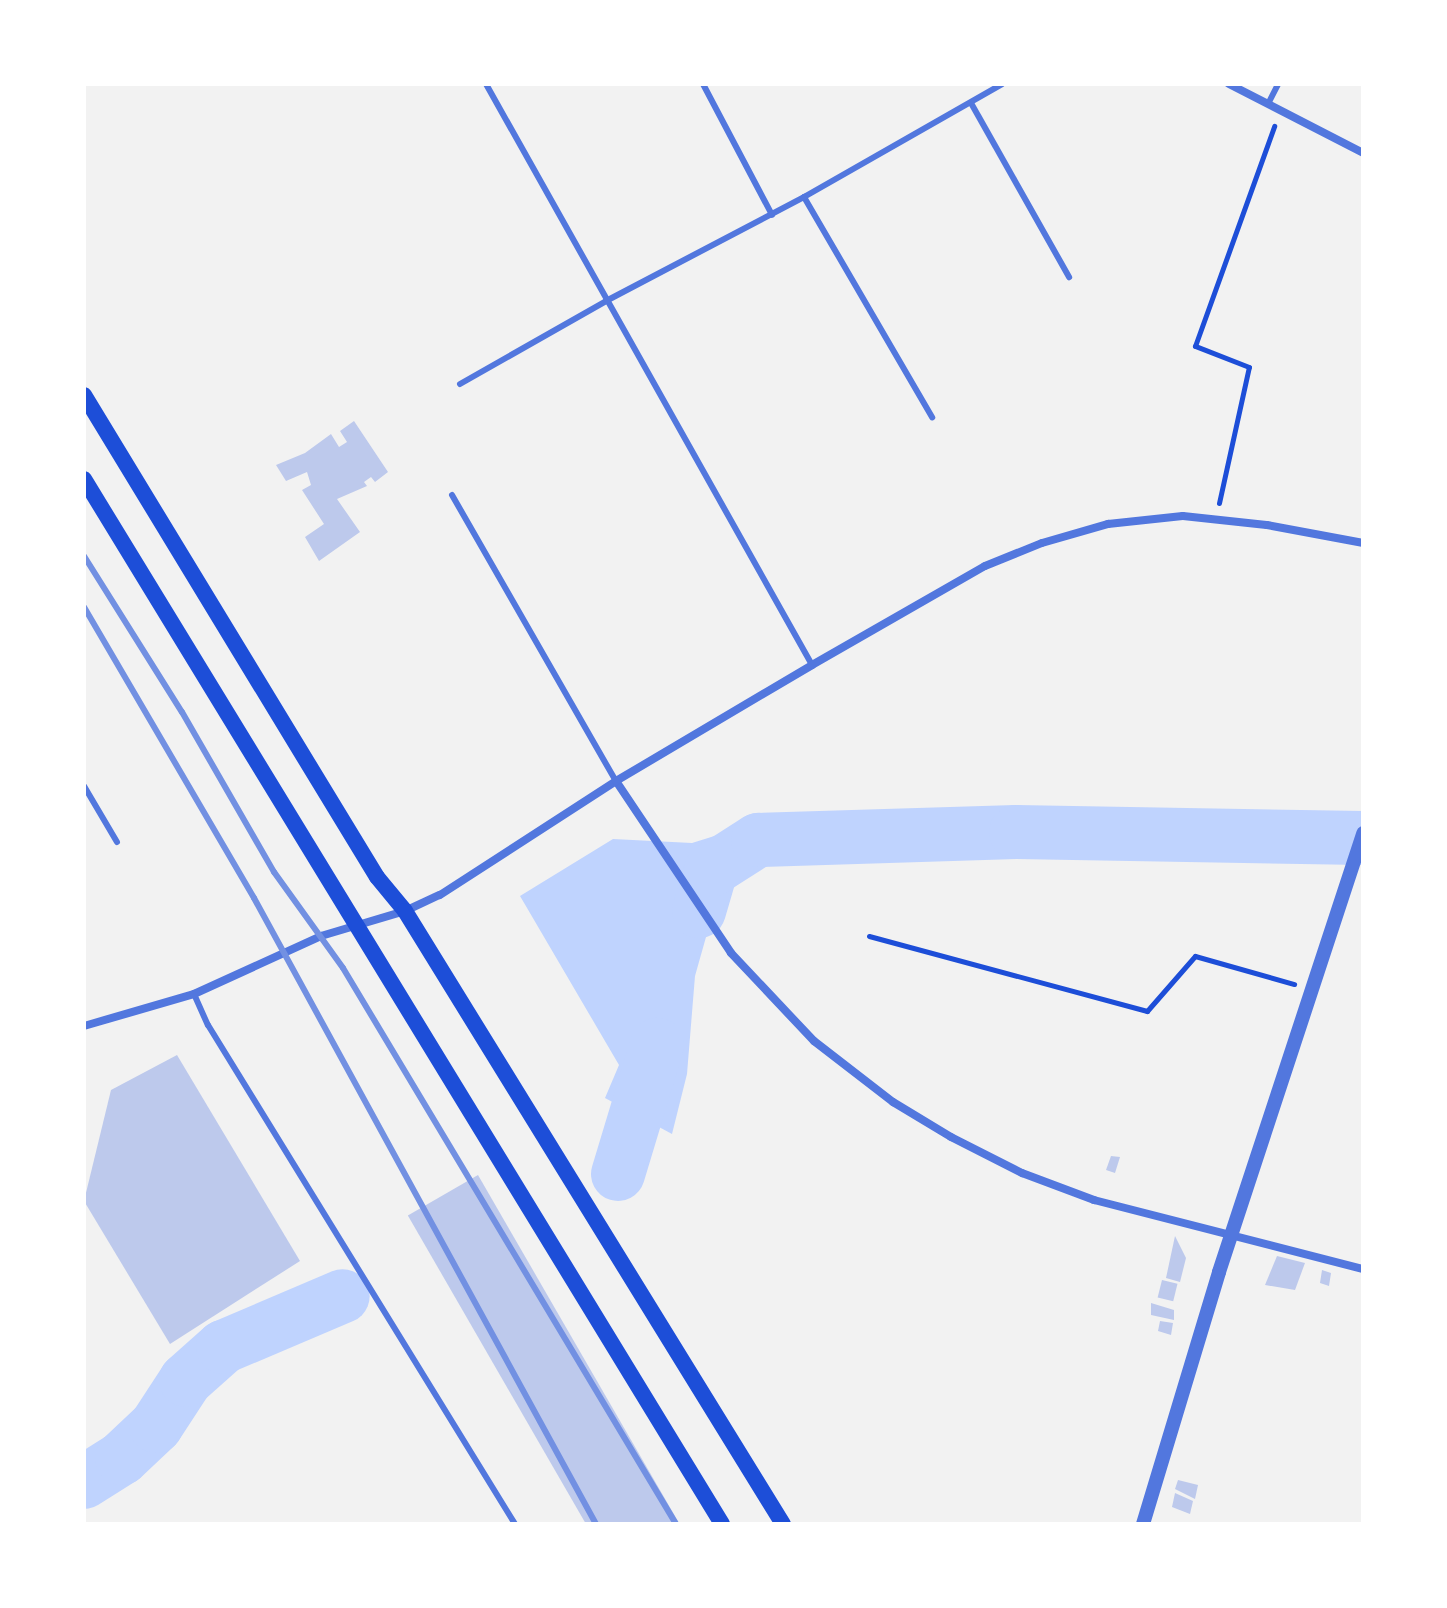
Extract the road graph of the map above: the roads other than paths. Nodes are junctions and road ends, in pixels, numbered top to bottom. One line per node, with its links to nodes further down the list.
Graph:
1 (486, 84): 12 (lane)
2 (703, 84): 10 (lane)
3 (1002, 84): 6 (lane)
4 (1229, 84): 7 (street)
5 (1278, 84): 7 (lane)
6 (971, 103): 9 (lane); 11 (lane)
7 (1268, 104): 8 (street)
8 (1363, 153)
9 (804, 197): 10 (lane); 15 (lane)
10 (772, 215): 12 (lane)
11 (1069, 277)
12 (606, 301): 13 (lane); 19 (lane)
13 (460, 384)
14 (84, 395): 24 (main road)
15 (932, 417)
16 (84, 479): 25 (main road)
17 (452, 495): 20 (lane)
18 (1363, 543): 19 (street)
19 (812, 665): 20 (street)
20 (616, 781): 24 (street); 28 (street)
21 (84, 786): 23 (lane)
22 (1363, 833): 28 (street)
23 (117, 842)
24 (405, 911): 25 (street); 32 (main road)
25 (355, 926): 26 (street); 31 (main road)
26 (194, 994): 27 (street); 30 (lane)
27 (84, 1026)
28 (1232, 1234): 29 (street); 33 (street)
29 (1363, 1269)
30 (515, 1524)
31 (722, 1524)
32 (783, 1524)
33 (1143, 1524)

